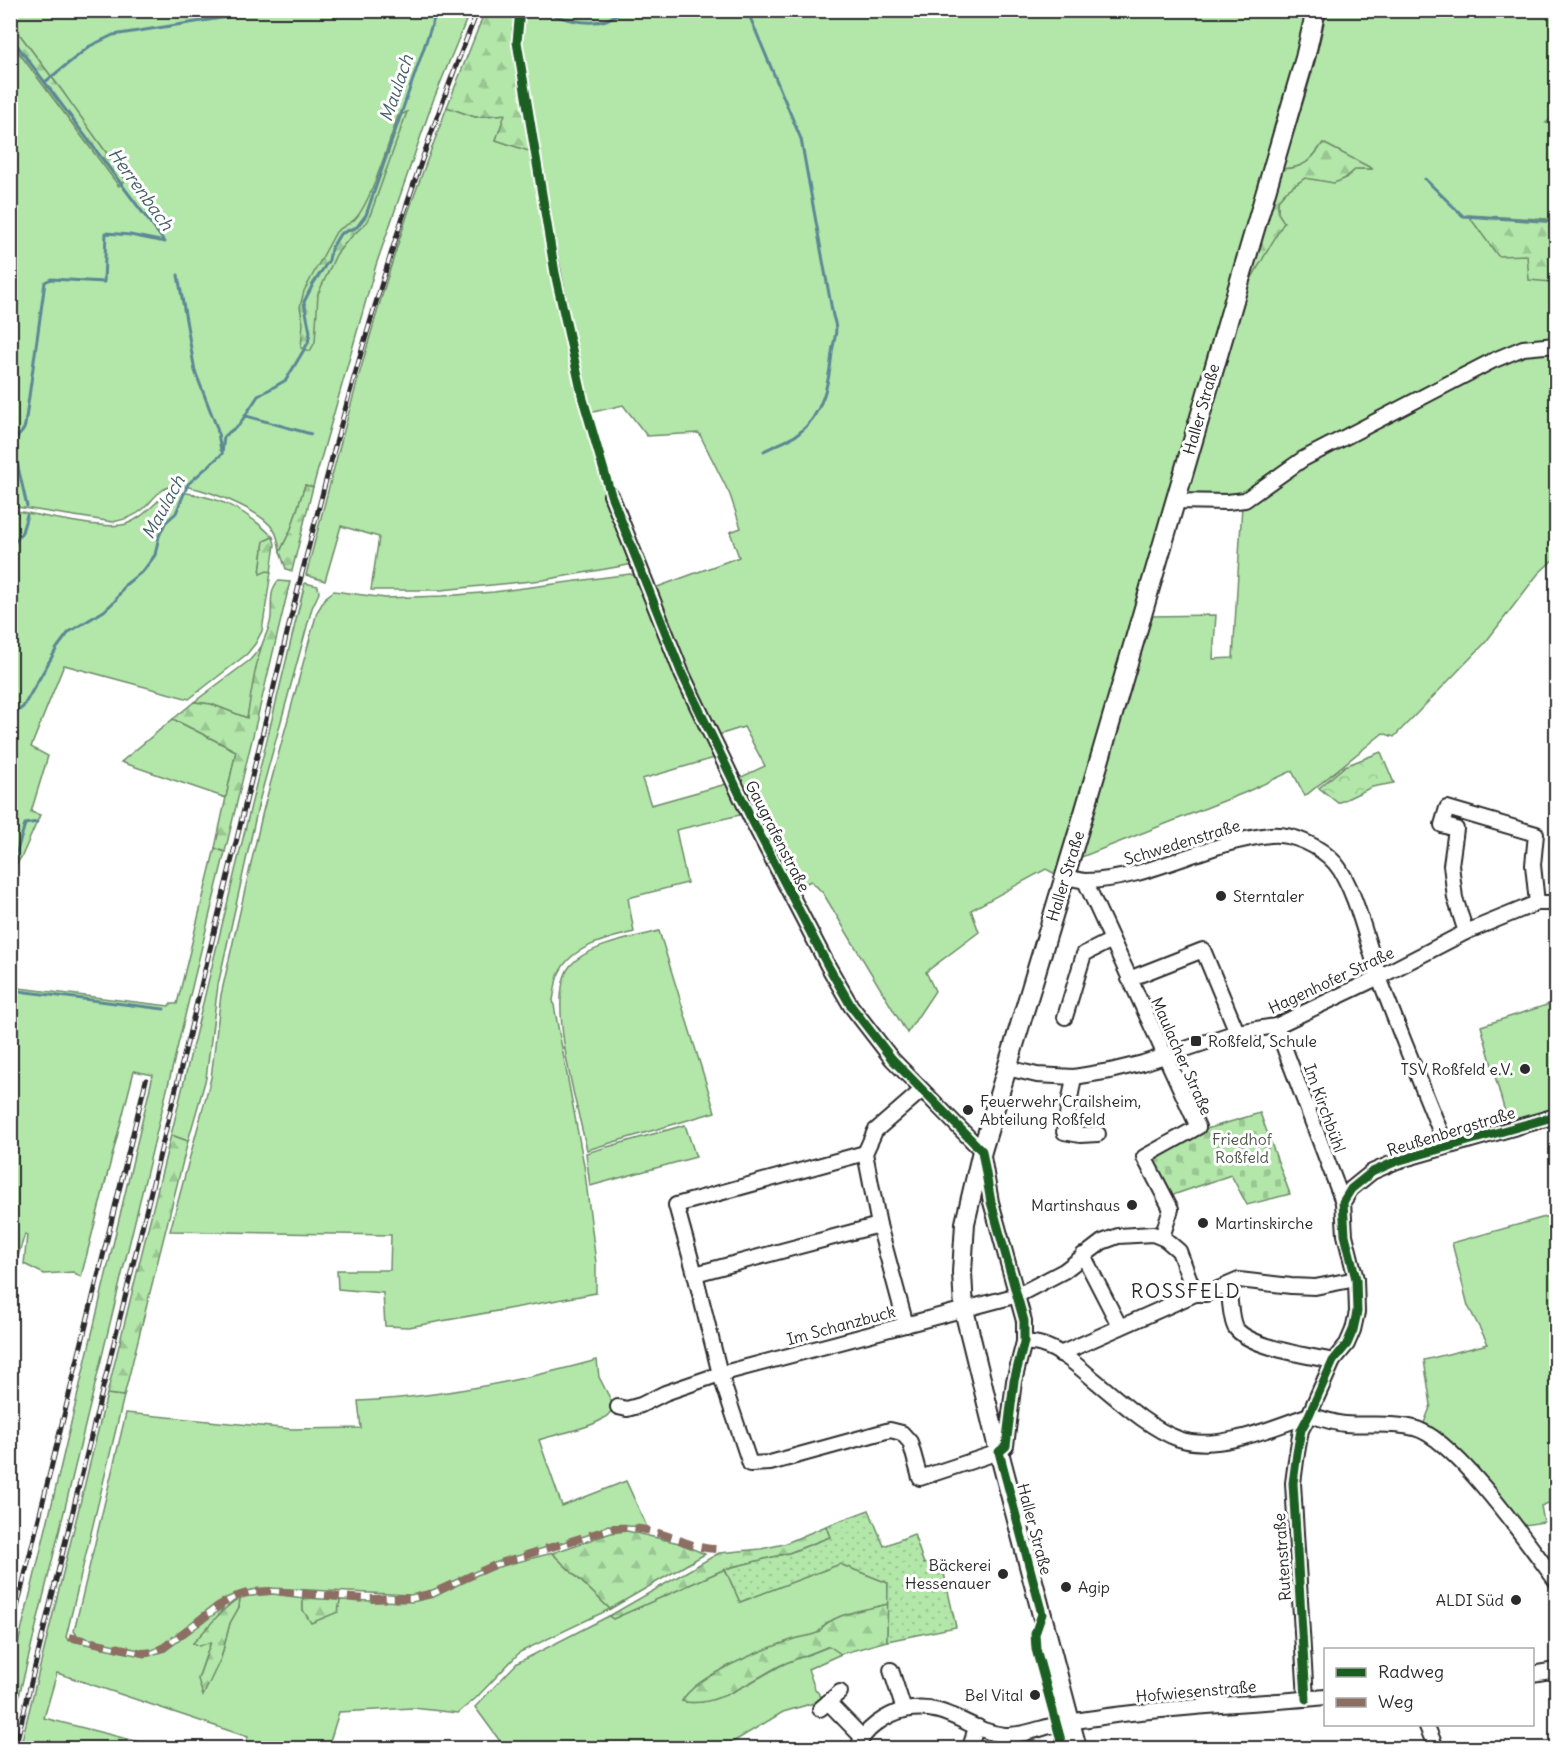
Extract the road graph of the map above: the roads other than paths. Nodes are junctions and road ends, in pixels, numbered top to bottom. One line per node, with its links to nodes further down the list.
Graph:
1 (1316, 10): 4 (main road, Haller Straße)
2 (1557, 345): 4 (street)
3 (611, 495): 19 (street, Gaugrafenstraße)
4 (1174, 501): 5 (main road, Haller Straße)
5 (1065, 877): 6 (street); 17 (main road, Haller Straße)
6 (1085, 881): 10 (street, Maulacher Straße); 11 (street, Schwedenstraße)
7 (1537, 903): 8 (street, Hagenhofer Straße); 9 (street, Hagenhofer Straße); 9 (street)
8 (1557, 903)
9 (1466, 932): 11 (street, Hagenhofer Straße)
10 (1112, 940): 12 (street, Maulacher Straße); 13 (street)
11 (1379, 977): 14 (street, Hagenhofer Straße); 22 (street, Schwedenstraße)
12 (1129, 979): 15 (street); 16 (street, Maulacher Straße)
13 (1065, 1017)
14 (1276, 1026): 15 (street, Hagenhofer Straße); 27 (street, Im Kirchbühl)
15 (1237, 1032): 16 (street, Hagenhofer Straße)
16 (1164, 1055): 18 (street, Hagenhofer Straße); 29 (street, Maulacher Straße)
17 (1007, 1068): 18 (street, Hagenhofer Straße); 23 (main road, Haller Straße)
18 (1074, 1077): 21 (street)
19 (921, 1091): 23 (street, Gaugrafenstraße); 24 (street)
20 (1557, 1116): 22 (street, Reußenbergstraße)
21 (1098, 1134)
22 (1446, 1146): 27 (street, Reußenbergstraße)
23 (982, 1151): 25 (main road, Haller Straße); 26 (street)
24 (865, 1153): 28 (street, Im Schanzbuck); 31 (street)
25 (969, 1200): 26 (street); 36 (main road, Haller Straße)
26 (992, 1202): 35 (street)
27 (1343, 1202): 32 (street)
28 (879, 1225): 31 (street); 37 (street, Im Schanzbuck)
29 (1162, 1237): 30 (street); 34 (street)
30 (1083, 1255): 35 (street); 38 (street)
31 (695, 1274): 42 (street)
32 (1356, 1279): 33 (street); 41 (street)
33 (1228, 1285): 34 (street); 41 (street)
34 (1195, 1294): 38 (street)
35 (1018, 1295): 36 (street); 39 (street)
36 (964, 1310): 37 (street); 45 (main road, Haller Straße)
37 (906, 1325): 42 (street, Im Schanzbuck)
38 (1120, 1327): 40 (street)
39 (1024, 1342): 40 (street); 45 (street)
40 (1060, 1354): 44 (street)
41 (1333, 1361): 44 (street)
42 (720, 1374): 43 (street, Im Schanzbuck); 45 (street)
43 (618, 1407)
44 (1309, 1415): 46 (street); 52 (street, Rutenstraße)
45 (999, 1452): 54 (main road, Haller Straße)
46 (1557, 1581)
47 (891, 1670): 53 (street)
48 (1557, 1670): 49 (street)
49 (1534, 1674)
50 (840, 1692): 57 (street)
51 (1324, 1697): 52 (street, Hofwiesenstraße)
52 (1306, 1699): 54 (street, Hofwiesenstraße)
53 (904, 1710): 56 (street, Hofwiesenstraße); 57 (street)
54 (1063, 1724): 56 (street, Hofwiesenstraße); 59 (main road, Haller Straße)
55 (1426, 1726): 60 (street)
56 (978, 1727): 58 (street)
57 (856, 1745)
58 (970, 1749)
59 (1077, 1749)
60 (1436, 1749)

